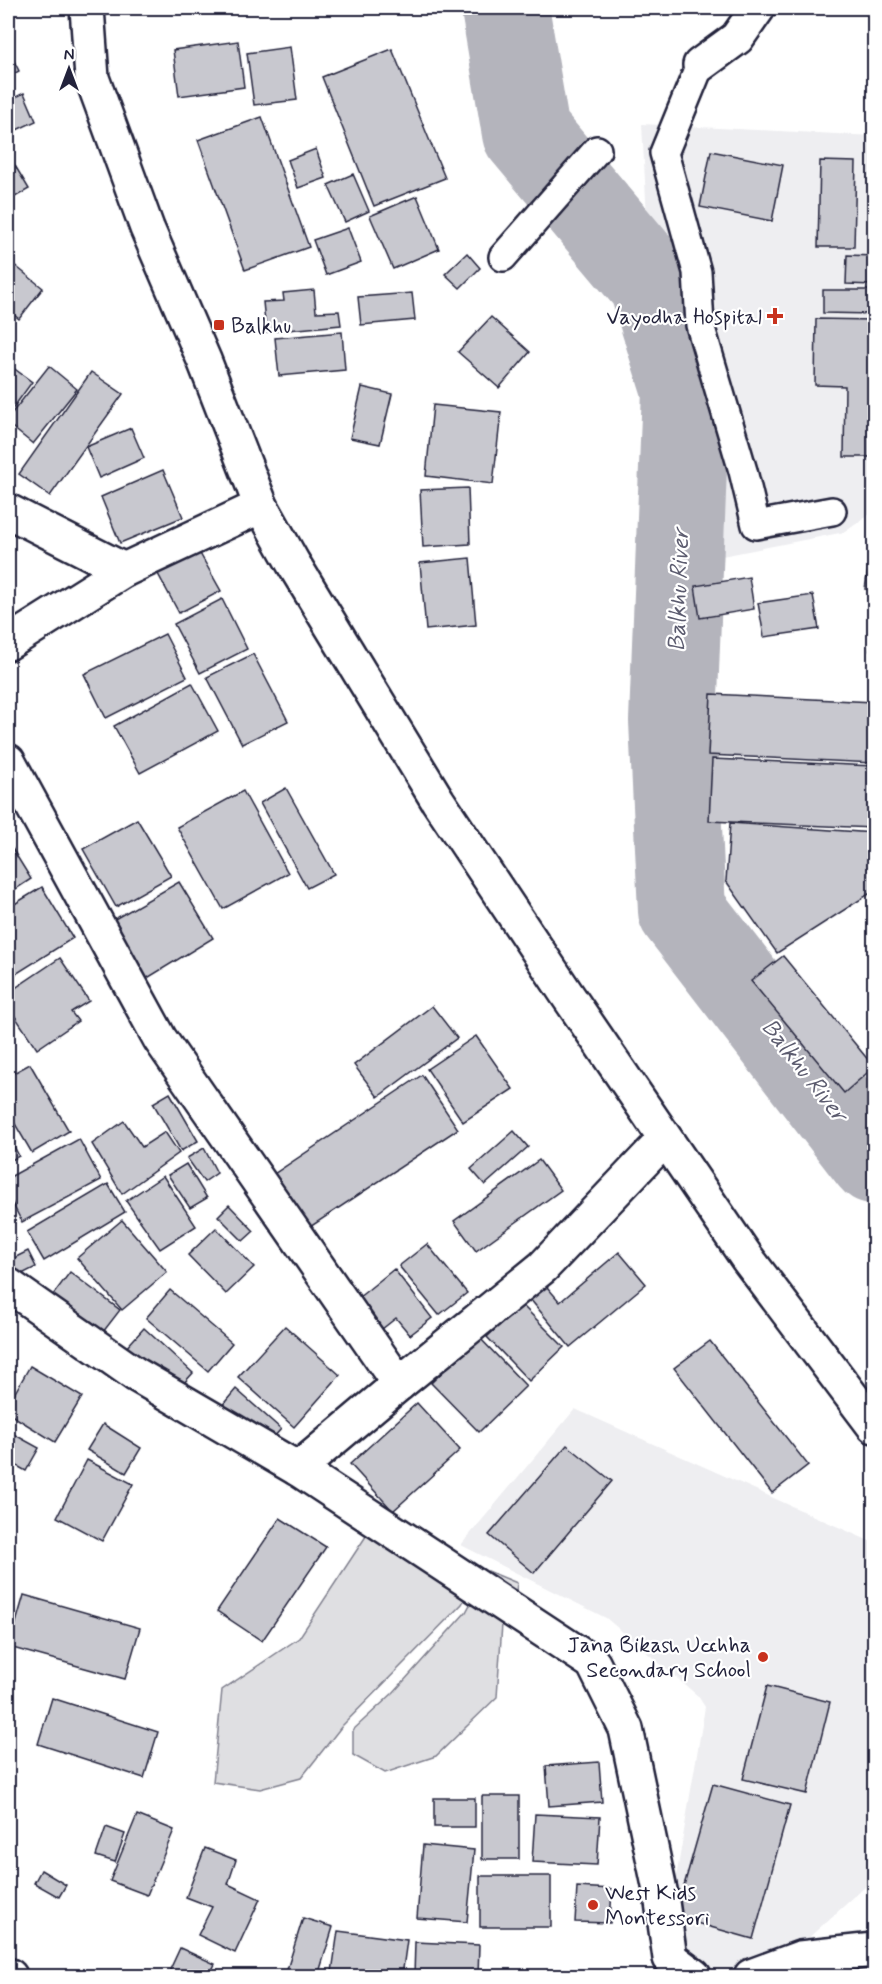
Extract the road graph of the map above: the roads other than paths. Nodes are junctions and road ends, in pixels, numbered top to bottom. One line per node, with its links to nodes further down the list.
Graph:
1 (87, 8): 6 (street)
2 (758, 8): 3 (street)
3 (700, 65): 8 (lane)
4 (597, 150): 5 (lane)
5 (503, 257)
6 (261, 506): 9 (street); 12 (street)
7 (8, 511): 9 (street)
8 (832, 511)
9 (124, 570): 10 (street)
10 (8, 643)
11 (8, 761): 14 (street)
12 (665, 1139): 14 (street); 15 (street)
13 (8, 1285): 16 (street)
14 (399, 1384): 16 (street)
15 (874, 1426)
16 (298, 1469): 18 (street)
17 (874, 1950): 19 (street)
18 (694, 1977)
19 (751, 1977)

